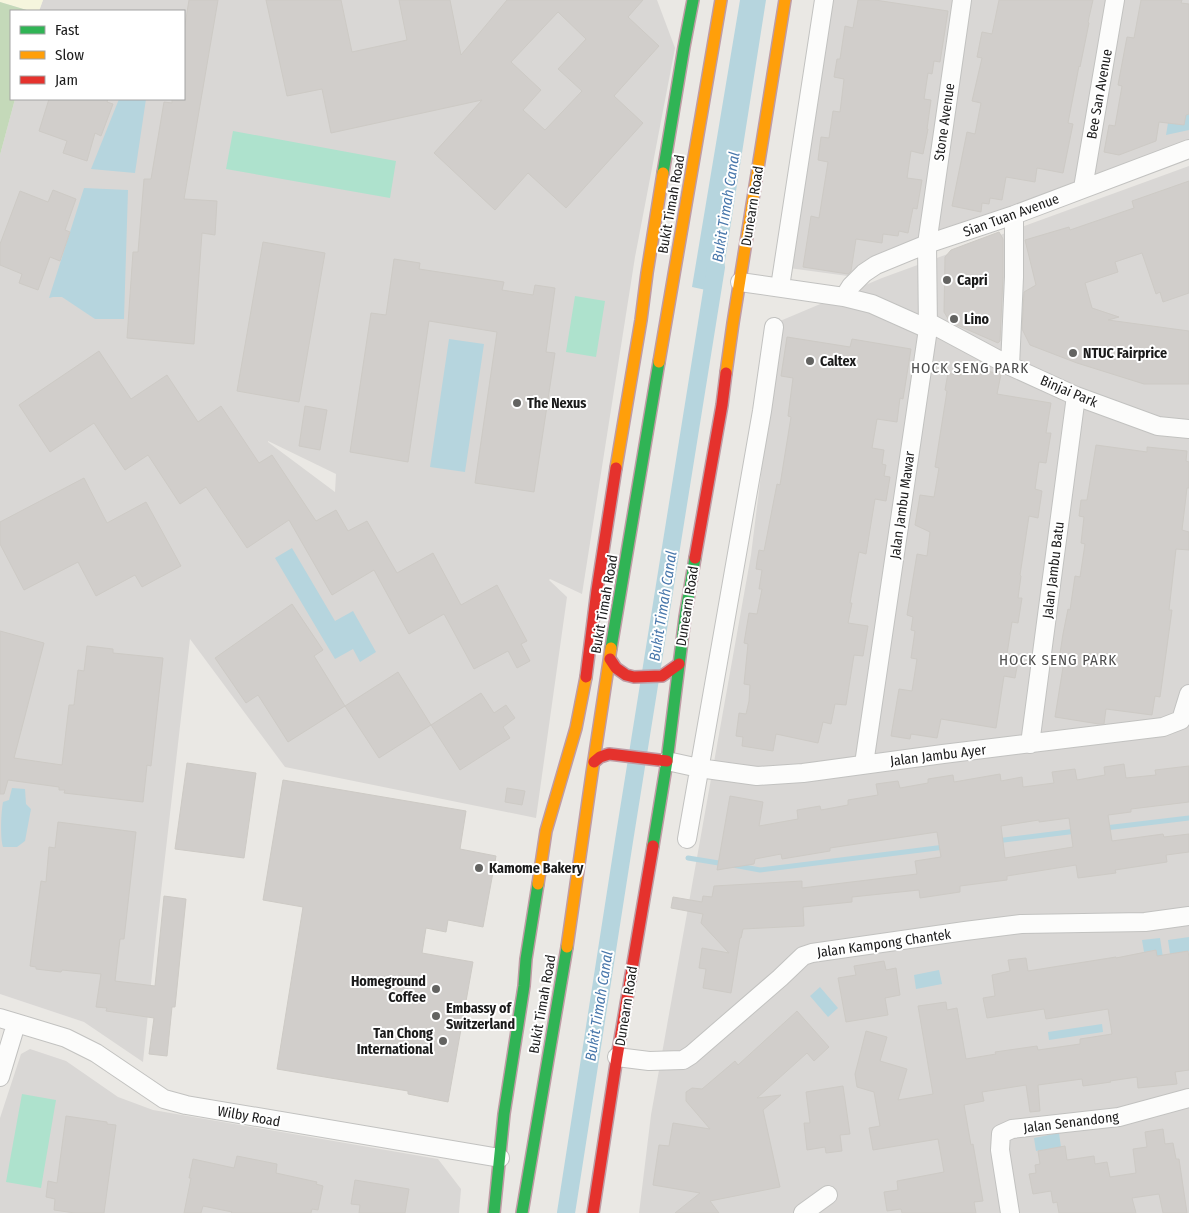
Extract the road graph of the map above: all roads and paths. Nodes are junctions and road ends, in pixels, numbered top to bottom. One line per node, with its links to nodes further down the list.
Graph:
1 (693, 0): 15 (highway)
2 (721, 0): 14 (highway, Bukit Timah Road)
3 (785, 0): 11 (highway, Dunearn Road)
4 (824, 0): 12 (street)
5 (962, 0): 10 (street, Stone Avenue)
6 (1115, 0): 8 (street, Bee San Avenue)
7 (1189, 149): 8 (street, Sian Tuan Avenue)
8 (1083, 188): 9 (street, Sian Tuan Avenue)
9 (1014, 215): 10 (street, Sian Tuan Avenue); 18 (street)
10 (927, 244): 13 (street, Sian Tuan Avenue); 16 (street, Jalan Jambu Mawar)
11 (740, 282): 12 (street, Binjai Park); 22 (highway, Dunearn Road)
12 (780, 287): 13 (street, Binjai Park)
13 (844, 297): 16 (street, Binjai Park)
14 (668, 306): 15 (highway); 21 (highway, Bukit Timah Road)
15 (641, 320): 34 (highway)
16 (928, 326): 18 (street, Binjai Park); 27 (street, Jalan Jambu Mawar)
17 (774, 328): 28 (street)
18 (1010, 366): 19 (street, Binjai Park)
19 (1076, 396): 20 (street, Binjai Park); 24 (street, Jalan Jambu Batu)
20 (1189, 429)
21 (610, 659): 22 (highway); 26 (highway, Bukit Timah Road)
22 (679, 664): 25 (highway, Dunearn Road)
23 (1189, 694): 24 (street, Jalan Jambu Ayer)
24 (1030, 744): 27 (street, Jalan Jambu Ayer)
25 (667, 761): 26 (highway); 28 (street, Jalan Jambu Ayer); 36 (highway, Dunearn Road)
26 (594, 762): 31 (highway, Bukit Timah Road)
27 (864, 764): 28 (street, Jalan Jambu Ayer)
28 (699, 768): 29 (street)
29 (687, 838)
30 (1189, 916): 36 (street, Jalan Kampong Chantek)
31 (565, 964): 32 (highway); 42 (highway, Bukit Timah Road)
32 (551, 967)
33 (537, 974): 34 (highway)
34 (524, 986): 39 (highway)
35 (8, 1021): 37 (street, Wilby Road); 39 (street, Wilby Road)
36 (617, 1057): 43 (highway, Dunearn Road)
37 (0, 1077)
38 (1189, 1098): 45 (street, Jalan Senandong)
39 (500, 1158): 41 (highway)
40 (828, 1195): 44 (street)
41 (494, 1213)
42 (522, 1213)
43 (593, 1213)
44 (804, 1213)
45 (1010, 1213)

